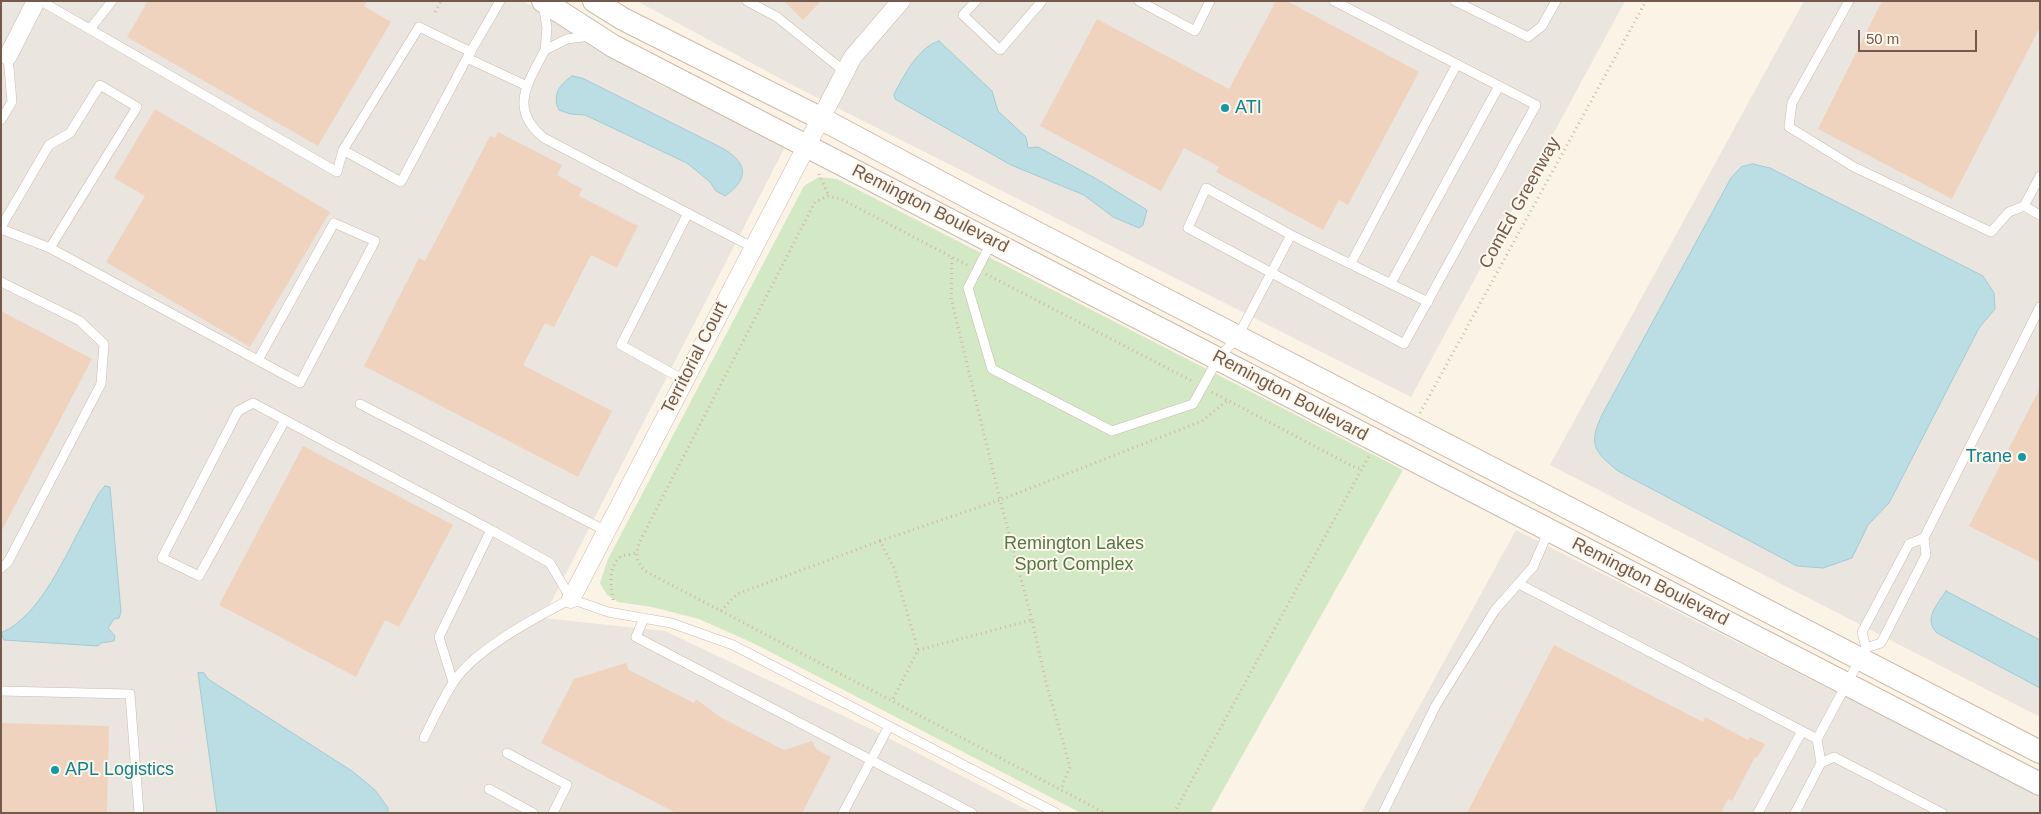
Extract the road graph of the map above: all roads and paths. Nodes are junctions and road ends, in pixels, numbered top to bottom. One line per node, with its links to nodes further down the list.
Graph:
1 (36, 1): 23 (street)
2 (41, 1): 20 (lane)
3 (112, 1): 20 (lane)
4 (441, 1): 19 (path)
5 (500, 1): 24 (lane)
6 (543, 1): 21 (street, Remington Boulevard); 22 (lane)
7 (594, 1): 29 (street, Remington Boulevard)
8 (747, 1): 26 (lane)
9 (901, 1): 26 (street, Territorial Court)
10 (976, 1): 11 (lane)
11 (1042, 1)
12 (1139, 1): 13 (lane)
13 (1210, 1)
14 (1334, 1): 25 (lane)
15 (1455, 1): 16 (lane)
16 (1556, 1)
17 (1646, 1): 59 (path, ComEd Greenway)
18 (1849, 1): 36 (lane)
19 (435, 12)
20 (90, 29): 32 (lane)
21 (597, 36): 22 (lane); 31 (street, Remington Boulevard)
22 (544, 50): 27 (lane)
23 (5, 53): 30 (lane)
24 (469, 55): 27 (lane); 32 (lane); 32 (lane)
25 (1457, 64): 28 (lane); 45 (lane)
26 (844, 72): 29 (street, Territorial Court)
27 (527, 86): 37 (lane)
28 (1499, 86): 49 (lane); 50 (lane)
29 (820, 118): 31 (street, Territorial Court); 52 (street, Remington Boulevard)
30 (1, 120)
31 (805, 144): 41 (street, Remington Boulevard); 42 (street, Territorial Court)
32 (343, 150)
33 (817, 172): 35 (path)
34 (2040, 176): 36 (lane)
35 (829, 196): 44 (path); 67 (path)
36 (2024, 206): 38 (lane)
37 (688, 213): 42 (lane); 55 (lane)
38 (2040, 215)
39 (1, 228): 43 (lane); 43 (lane)
40 (1290, 235): 45 (lane); 47 (lane); 47 (lane)
41 (992, 241): 46 (lane); 53 (street, Remington Boulevard)
42 (752, 247): 55 (street, Territorial Court)
43 (50, 248): 54 (lane)
44 (952, 258): 46 (path); 61 (path)
45 (1351, 263): 49 (lane)
46 (978, 270): 56 (path); 56 (lane)
47 (1269, 273): 50 (lane); 52 (lane)
48 (1, 282): 68 (lane)
49 (1392, 283): 50 (lane)
50 (1428, 302)
51 (2040, 307): 65 (lane)
52 (1238, 336): 53 (lane); 76 (street, Remington Boulevard)
53 (1218, 358): 56 (lane); 63 (street, Remington Boulevard)
54 (258, 360): 54 (lane)
55 (684, 380): 64 (street, Territorial Court)
56 (1203, 387): 57 (path)
57 (1228, 400): 61 (path); 99 (path)
58 (360, 404): 64 (lane)
59 (1417, 418)
60 (285, 420): 60 (lane); 62 (lane)
61 (1000, 500): 66 (path); 74 (path)
62 (491, 530): 70 (lane); 77 (lane)
63 (1549, 530): 69 (lane); 78 (street, Remington Boulevard)
64 (606, 531): 70 (street, Territorial Court)
65 (1924, 538): 76 (lane); 76 (lane)
66 (880, 541): 72 (path); 75 (path)
67 (636, 553): 71 (path); 72 (path)
68 (1, 568)
69 (1519, 584): 82 (lane); 100 (lane)
70 (571, 599): 73 (lane); 77 (lane)
71 (614, 600)
72 (721, 611): 80 (path)
73 (644, 618): 81 (lane); 87 (lane)
74 (1032, 620): 75 (path); 91 (path)
75 (918, 650): 80 (path)
76 (1863, 653): 78 (lane); 85 (street, Remington Boulevard)
77 (453, 682): 83 (lane)
78 (1847, 684): 84 (lane); 89 (street, Remington Boulevard)
79 (1, 691): 92 (lane)
80 (892, 701): 91 (path)
81 (889, 726): 87 (lane); 97 (lane)
82 (1802, 731): 84 (lane); 101 (lane)
83 (424, 738)
84 (1817, 739): 88 (lane)
85 (2040, 752)
86 (507, 753): 94 (lane)
87 (871, 761): 95 (lane); 96 (lane)
88 (1821, 762): 102 (lane); 103 (lane)
89 (2040, 784)
90 (489, 789): 93 (lane)
91 (1061, 790): 98 (path)
92 (139, 813)
93 (533, 813)
94 (553, 813)
95 (843, 813)
96 (972, 813)
97 (1056, 813)
98 (1106, 813)
99 (1174, 813)
100 (1383, 813)
101 (1758, 813)
102 (1795, 813)
103 (1942, 813)

